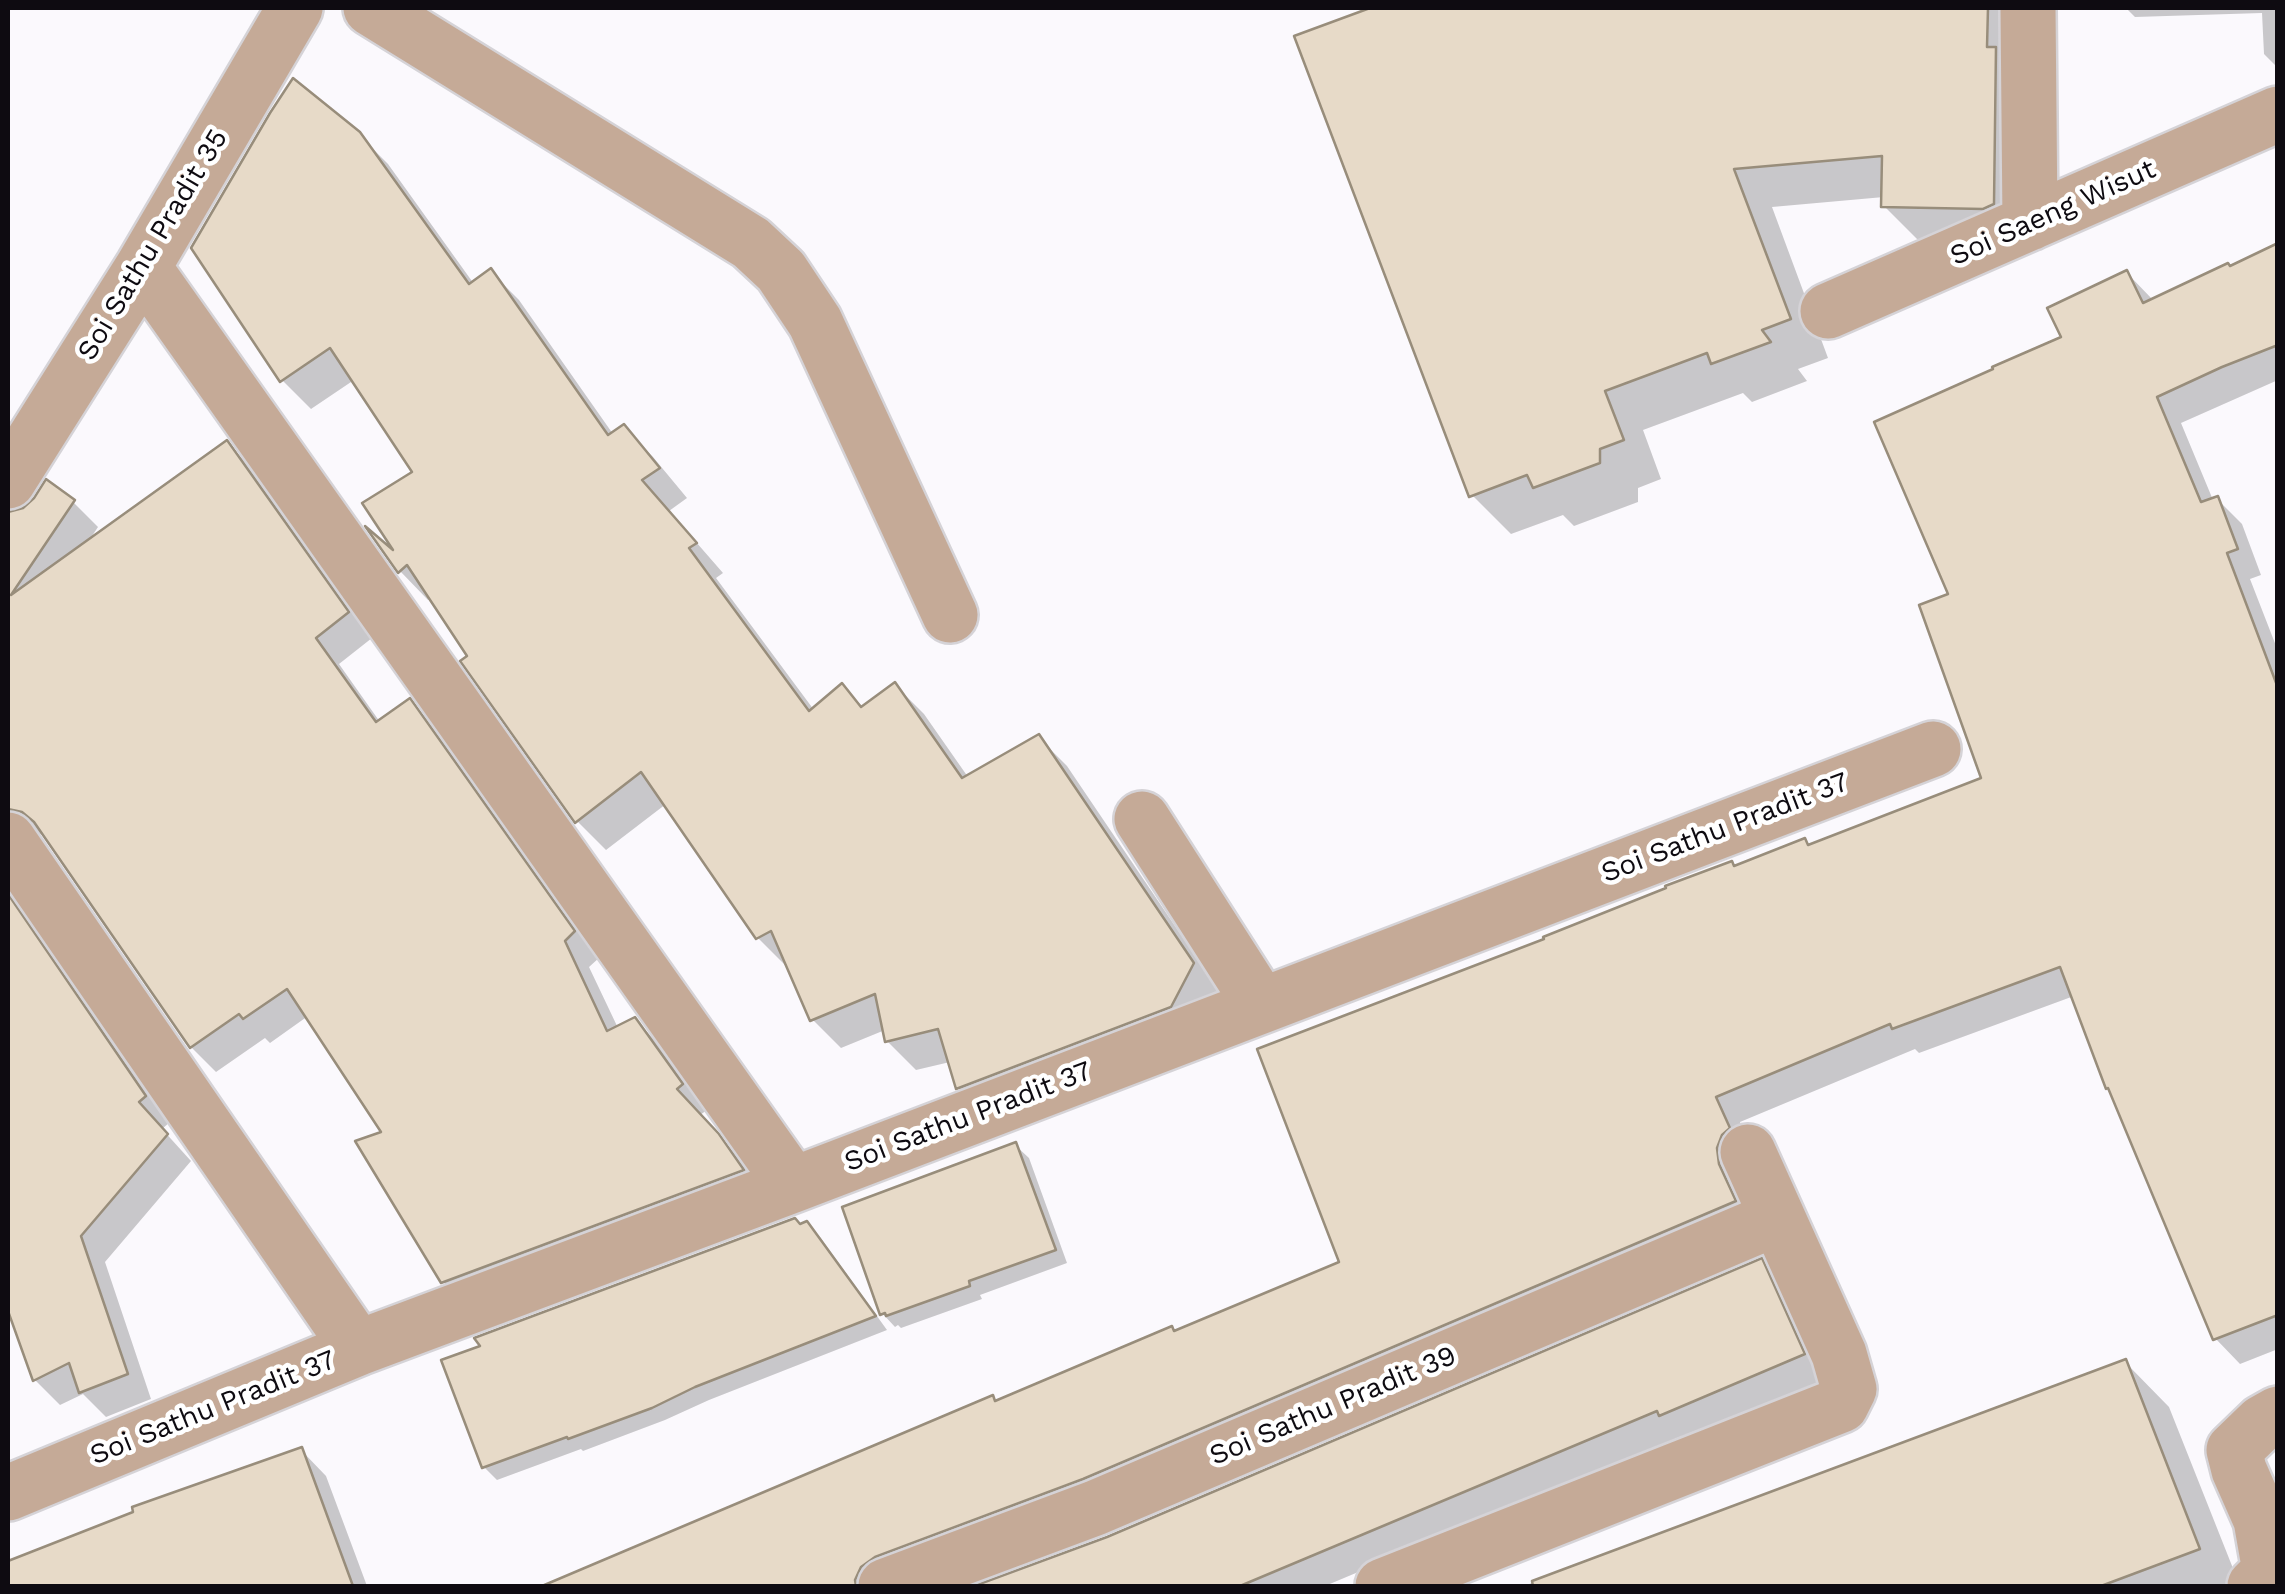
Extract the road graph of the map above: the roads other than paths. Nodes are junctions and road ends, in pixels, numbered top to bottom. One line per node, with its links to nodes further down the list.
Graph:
1 (294, 8): 6 (street, Soi Sathu Pradit 35)
2 (370, 8): 9 (street)
3 (2028, 8): 5 (street)
4 (2278, 114): 5 (street, Soi Saeng Wisut)
5 (2030, 223): 7 (street, Soi Saeng Wisut)
6 (142, 267): 8 (street, Soi Sathu Pradit 35); 15 (street)
7 (1828, 311)
8 (8, 481)
9 (950, 614)
10 (1933, 749): 13 (street, Soi Sathu Pradit 37)
11 (1142, 819): 13 (street)
12 (8, 840): 17 (street)
13 (1261, 1005): 15 (street, Soi Sathu Pradit 37)
14 (1748, 1152): 16 (street)
15 (792, 1184): 17 (street, Soi Sathu Pradit 37)
16 (1777, 1218): 20 (street, Soi Sathu Pradit 39); 21 (street)
17 (358, 1348): 19 (street, Soi Sathu Pradit 37)
18 (2278, 1414): 22 (street)
19 (8, 1493)
20 (886, 1586)
21 (1383, 1586)
22 (2255, 1586)

